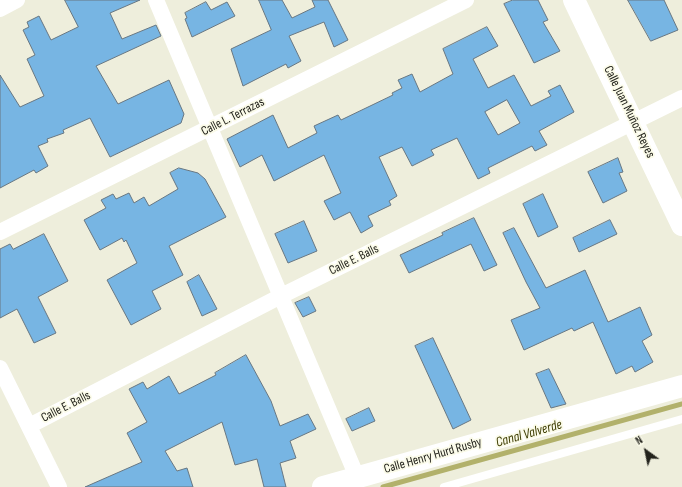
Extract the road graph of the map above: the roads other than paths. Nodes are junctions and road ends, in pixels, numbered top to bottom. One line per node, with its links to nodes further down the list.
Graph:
1 (17, 0): 5 (street)
2 (156, 0): 8 (street)
3 (466, 0): 8 (street, Calle L. Terrazas)
4 (574, 0): 7 (street, Calle Juan Muñoz Reyes)
5 (0, 9)
6 (682, 98): 7 (street, Calle E. Balls)
7 (633, 121): 9 (street, Calle Juan Muñoz Reyes); 11 (street, Calle E. Balls)
8 (211, 128): 10 (street, Calle L. Terrazas); 11 (street)
9 (682, 225)
10 (0, 232)
11 (281, 296): 15 (street, Calle E. Balls); 16 (street)
12 (0, 368): 15 (street)
13 (682, 386): 16 (street, Calle Henry Hurd Rusby)
14 (682, 419): 19 (lane)
15 (30, 426): 17 (street)
16 (358, 482): 18 (street, Calle Henry Hurd Rusby)
17 (59, 487)
18 (323, 487)
19 (444, 487)

